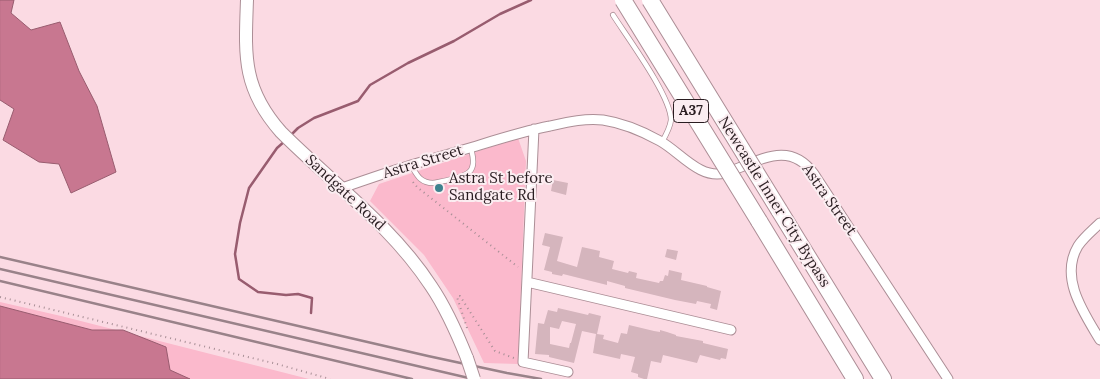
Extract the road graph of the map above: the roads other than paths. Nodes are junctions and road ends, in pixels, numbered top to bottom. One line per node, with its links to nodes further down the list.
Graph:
1 (246, 0): 9 (main road, Sandgate Road)
2 (623, 0): 16 (highway, Newcastle Inner City Bypass / A37, bridge)
3 (650, 0): 17 (highway, Newcastle Inner City Bypass / A37, bridge)
4 (612, 15): 6 (lane)
5 (534, 129): 6 (street, Astra Street); 7 (street, Astra Street); 11 (street)
6 (662, 142): 18 (street, Astra Street)
7 (471, 148): 8 (street, Astra Street); 8 (lane)
8 (411, 165): 9 (street, Astra Street)
9 (342, 188): 15 (main road, Sandgate Road, bridge)
10 (1100, 223): 13 (street)
11 (527, 279): 12 (street); 14 (street)
12 (731, 330)
13 (1100, 340)
14 (568, 372)
15 (474, 379)
16 (855, 379)
17 (883, 379)
18 (948, 379)

